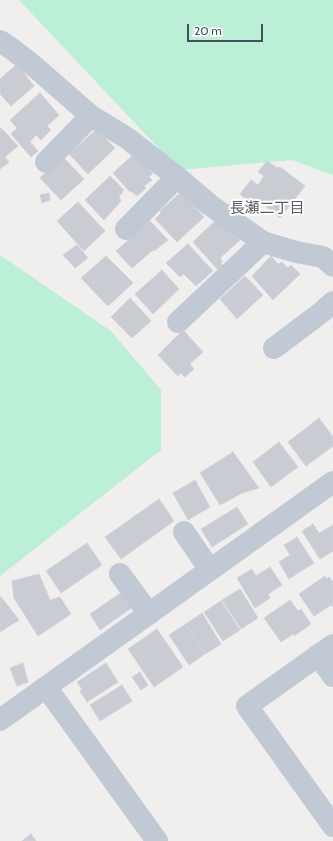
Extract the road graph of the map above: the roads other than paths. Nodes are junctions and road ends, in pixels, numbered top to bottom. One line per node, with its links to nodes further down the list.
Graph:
1 (4, 50): 2 (street)
2 (91, 116): 3 (street); 4 (street)
3 (46, 162)
4 (177, 177): 5 (street); 6 (street)
5 (126, 229)
6 (263, 242): 7 (street); 9 (street)
7 (333, 266)
8 (333, 302): 10 (street)
9 (178, 322)
10 (274, 348)
11 (333, 482): 13 (street)
12 (184, 532): 13 (street)
13 (210, 570): 15 (street)
14 (120, 574): 15 (street)
15 (149, 614): 18 (street)
16 (326, 650): 17 (street); 20 (street)
17 (333, 676)
18 (46, 687): 19 (street); 21 (street)
19 (0, 720)
20 (333, 826)
21 (157, 841)

